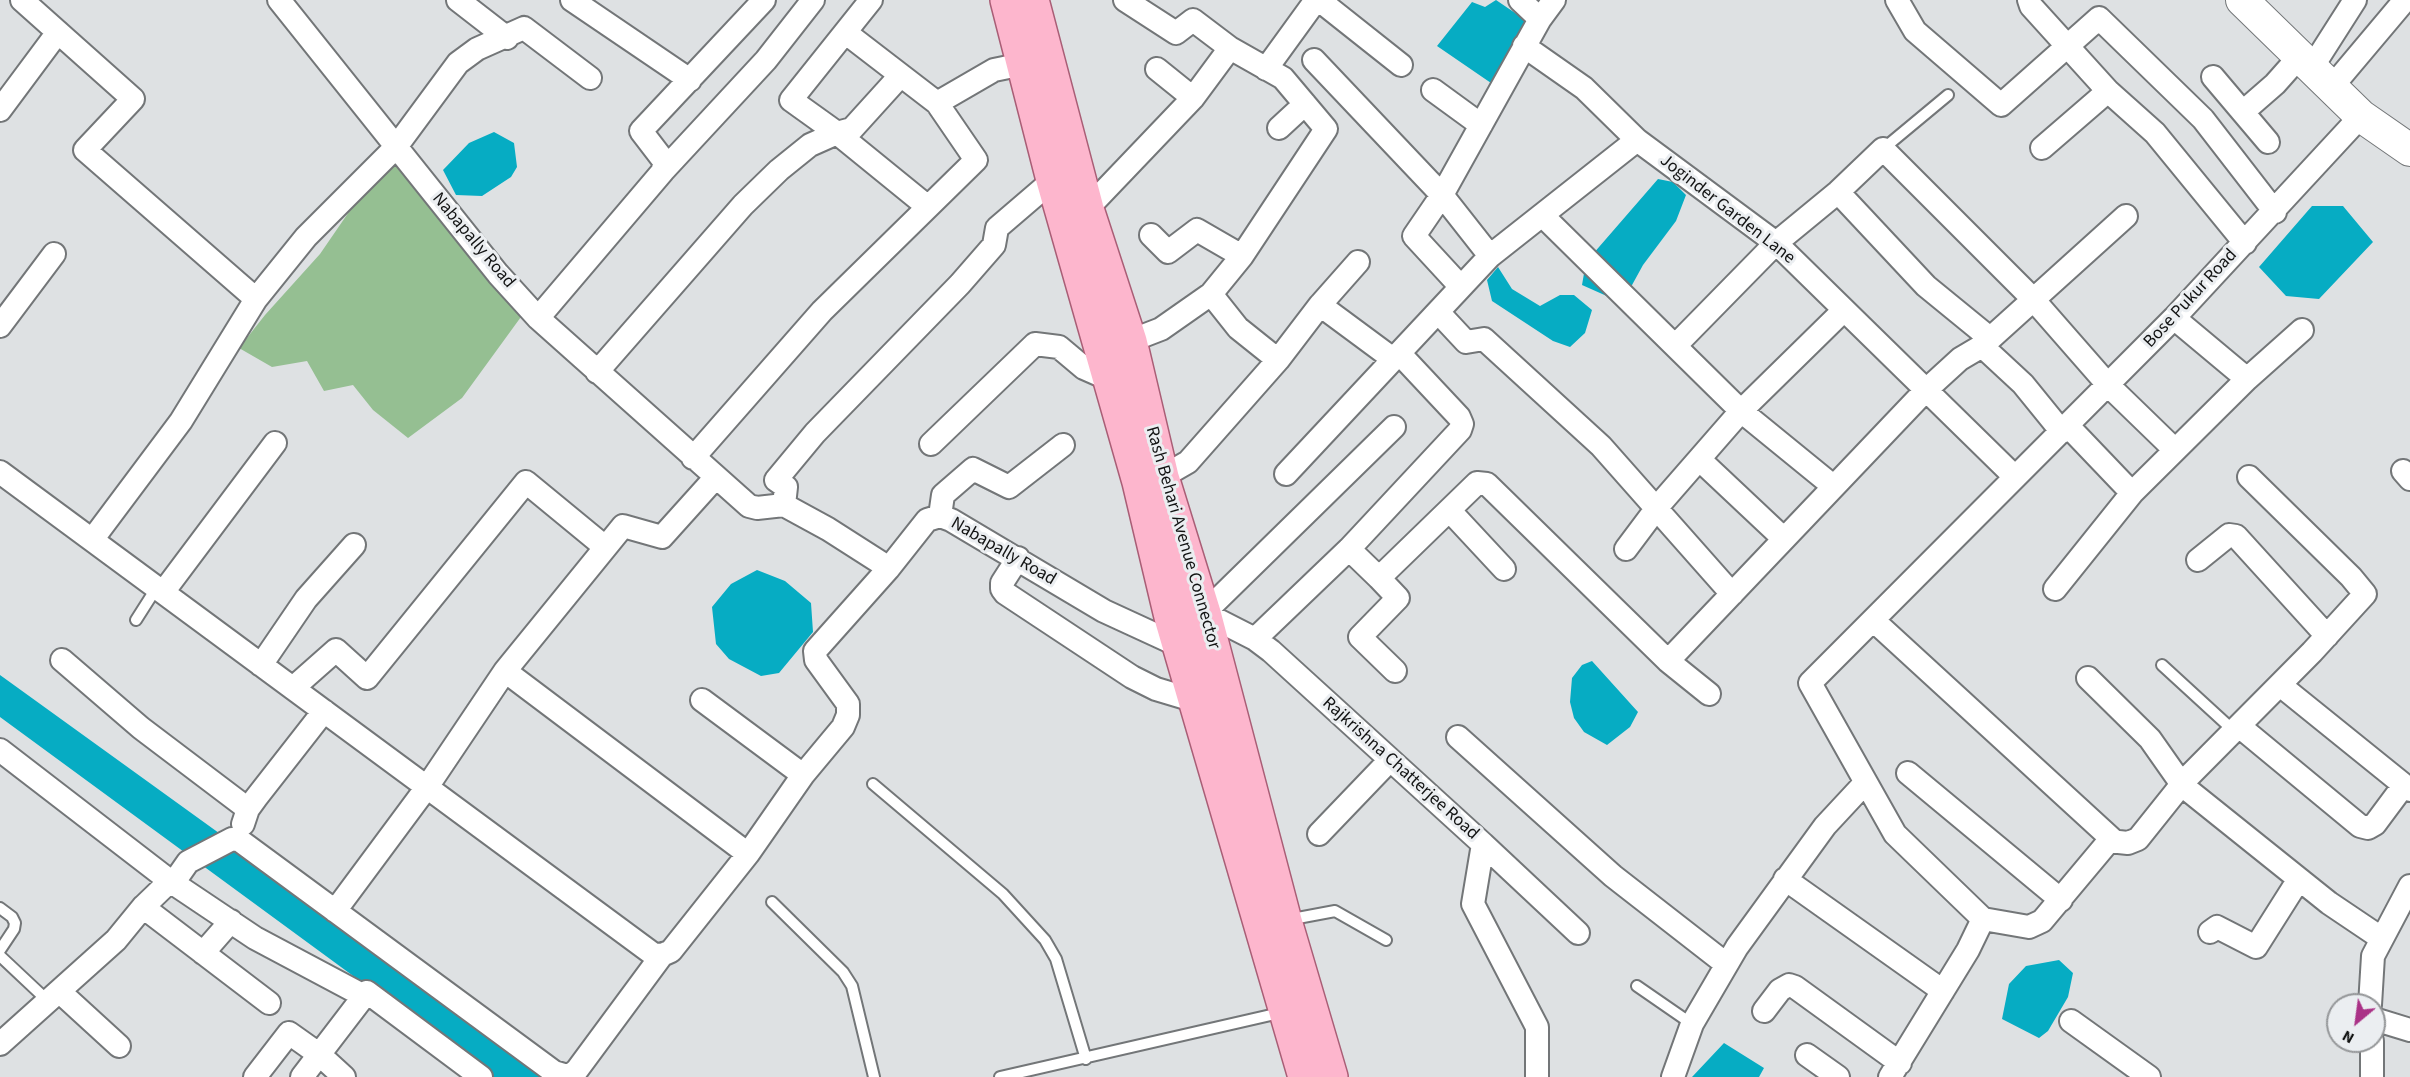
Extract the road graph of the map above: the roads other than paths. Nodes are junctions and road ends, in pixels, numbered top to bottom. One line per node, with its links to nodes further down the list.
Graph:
1 (22, 0): 21 (street)
2 (279, 0): 51 (street, Nabapally Road)
3 (458, 0): 23 (street)
4 (572, 0): 36 (street)
5 (764, 0): 36 (street)
6 (813, 0): 55 (street)
7 (871, 0): 22 (street)
8 (1007, 0): 28 (main road, Rash Behari Avenue Connector)
9 (1032, 0): 60 (main road, Rash Behari Avenue Connector)
10 (1125, 0): 26 (street)
11 (1318, 0): 29 (street); 31 (street)
12 (1520, 0): 20 (street)
13 (1554, 0): 20 (street)
14 (1897, 0): 24 (street)
15 (2029, 0): 24 (street)
16 (2242, 0): 32 (street)
17 (2355, 0): 32 (street)
18 (2404, 0): 32 (street)
19 (2104, 9): 24 (street); 61 (street)
20 (1540, 19): 25 (street)
21 (58, 32): 43 (street); 74 (street)
22 (846, 33): 33 (street); 48 (street)
23 (507, 38): 35 (street); 51 (street)
24 (2067, 45): 38 (street)
25 (1524, 46): 46 (street); 49 (street, Joginder Garden Lane)
26 (1230, 48): 31 (street); 40 (street)
27 (1314, 60): 58 (street)
28 (1023, 64): 41 (street); 56 (main road, Rash Behari Avenue Connector)
29 (1401, 65)
30 (1157, 69): 40 (street)
31 (1266, 69): 42 (street)
32 (2313, 71): 44 (street); 45 (street)
33 (900, 76): 41 (street); 48 (street)
34 (2213, 76): 44 (street)
35 (590, 78)
36 (690, 80): 55 (street)
37 (1432, 90): 46 (street)
38 (2108, 91): 52 (street); 66 (street)
39 (1948, 95): 53 (lane)
40 (1193, 98): 60 (street)
41 (937, 103): 59 (street)
42 (1305, 104): 47 (street); 68 (street)
43 (0, 110)
44 (2244, 111): 50 (street)
45 (2361, 116): 54 (street); 61 (street, Bose Pukur Road)
46 (1481, 125): 58 (street)
47 (1279, 128)
48 (837, 133): 59 (street); 87 (street)
49 (1636, 140): 62 (street); 65 (street, Joginder Garden Lane)
50 (2268, 142)
51 (396, 147): 74 (street); 78 (street, Nabapally Road)
52 (2042, 148)
53 (1883, 149): 57 (street); 73 (street)
54 (2410, 150)
55 (663, 171): 78 (street)
56 (1053, 180): 88 (main road, Rash Behari Avenue Connector); 109 (street)
57 (1838, 192): 65 (street); 84 (street)
58 (1442, 195): 69 (street); 71 (street)
59 (928, 207): 99 (street)
60 (1087, 209): 82 (main road, Rash Behari Avenue Connector)
61 (2275, 212): 66 (street, Bose Pukur Road)
62 (1542, 215): 69 (street); 83 (street)
63 (2126, 216): 73 (street)
64 (1151, 236): 68 (street)
65 (1776, 243): 76 (street, Joginder Garden Lane); 83 (street)
66 (2245, 243): 79 (street, Bose Pukur Road)
67 (54, 254): 80 (street)
68 (1242, 256): 72 (street)
69 (1490, 256): 71 (street)
70 (1358, 262): 75 (street)
71 (1461, 287): 77 (street)
72 (1211, 294): 82 (street); 86 (street)
73 (2032, 298): 84 (street); 90 (street)
74 (256, 299): 114 (street)
75 (1320, 305): 85 (street); 86 (street)
76 (1844, 310): 91 (street, Joginder Garden Lane); 92 (street)
77 (1438, 312): 85 (street); 110 (street)
78 (538, 318): 87 (street, Nabapally Road)
79 (2174, 318): 89 (street); 90 (street, Bose Pukur Road)
80 (0, 326)
81 (2302, 330): 89 (street)
82 (1130, 341): 104 (main road, Rash Behari Avenue Connector)
83 (1675, 346): 92 (street)
84 (1982, 346): 91 (street); 94 (street)
85 (1396, 356): 102 (street); 117 (street)
86 (1278, 360): 104 (street)
87 (597, 372): 99 (street, Nabapally Road)
88 (1109, 379): 96 (street); 130 (main road, Rash Behari Avenue Connector)
89 (2247, 379): 98 (street)
90 (2109, 386): 94 (street, Bose Pukur Road); 98 (street)
91 (1925, 391): 105 (street, Joginder Garden Lane); 107 (street)
92 (1741, 411): 100 (street); 107 (street)
93 (1394, 427): 127 (street)
94 (2065, 429): 105 (street, Bose Pukur Road); 108 (street)
95 (274, 443): 124 (street)
96 (931, 444)
97 (1063, 445): 112 (street)
98 (2174, 449): 108 (street)
99 (693, 458): 103 (street, Nabapally Road)
100 (1700, 460): 110 (street); 113 (street)
101 (0, 472): 114 (street)
102 (1286, 474)
103 (716, 477): 109 (street, Nabapally Road); 116 (street)
104 (1162, 477): 127 (main road, Rash Behari Avenue Connector)
105 (2015, 477): 129 (street, Bose Pukur Road)
106 (2250, 477): 131 (street)
107 (1833, 486): 113 (street)
108 (2132, 493): 125 (street)
109 (784, 505): 121 (street)
110 (1657, 510): 118 (street); 126 (street)
111 (1450, 512): 122 (street); 123 (street); 134 (street)
112 (940, 516): 119 (street, Nabapally Road); 121 (street, Nabapally Road)
113 (1784, 539): 126 (street)
114 (92, 540): 124 (street)
115 (354, 544): 135 (street)
116 (605, 548): 138 (street); 141 (street)
117 (1349, 549): 123 (street); 132 (street)
118 (1626, 549)
119 (1018, 558): 130 (street, Nabapally Road); 144 (street)
120 (2198, 560): 131 (street)
121 (889, 568): 151 (street, Nabapally Road)
122 (1504, 569)
123 (1379, 578): 137 (street)
124 (160, 589): 128 (lane); 135 (street)
125 (2055, 589)
126 (1732, 594): 134 (street)
127 (1204, 613): 130 (street); 132 (street, Rajkrishna Chatterjee Road); 175 (main road, Rash Behari Avenue Connector)
128 (136, 620)
129 (1873, 620): 152 (street, Bose Pukur Road); 160 (street)
130 (1176, 633): 144 (main road, Rash Behari Avenue Connector)
131 (2327, 636): 140 (street)
132 (1255, 639): 149 (street, Rajkrishna Chatterjee Road)
133 (62, 660): 157 (street)
134 (1668, 662): 142 (street)
135 (261, 665): 141 (street)
136 (2162, 665): 146 (lane)
137 (1395, 670)
138 (505, 671): 155 (street); 162 (street)
139 (2088, 678): 154 (street)
140 (2280, 685): 146 (street); 156 (street)
141 (292, 688): 145 (street)
142 (1709, 694)
143 (702, 700): 151 (street)
144 (1196, 701): 192 (main road, Rash Behari Avenue Connector)
145 (324, 711): 155 (street); 157 (street)
146 (2236, 728): 154 (street); 156 (street)
147 (1458, 737): 184 (street)
148 (0, 750): 165 (street)
149 (1389, 761): 158 (street); 161 (street, Rajkrishna Chatterjee Road)
150 (1908, 773): 167 (street)
151 (803, 774): 162 (street)
152 (1865, 783): 163 (street); 173 (street)
153 (873, 784): 202 (lane)
154 (2183, 786): 160 (street); 164 (street)
155 (427, 787): 172 (street); 182 (street)
156 (2407, 788)
157 (248, 809): 159 (street)
158 (1319, 834)
159 (235, 840): 165 (street); 172 (street)
160 (2113, 840): 167 (street)
161 (1482, 844): 177 (street); 212 (street, Rajkrishna Chatterjee Road)
162 (748, 854): 182 (street)
163 (1785, 879): 184 (street); 186 (street)
164 (2299, 879): 176 (street); 178 (street)
165 (172, 882): 169 (street); 174 (street)
166 (2410, 886): 171 (street)
167 (2061, 900): 173 (street)
168 (771, 902): 208 (lane)
169 (143, 907): 181 (street); 189 (street)
170 (0, 908): 180 (lane)
171 (2405, 909): 178 (street)
172 (335, 911): 182 (street)
173 (1983, 919): 186 (street)
174 (231, 921): 181 (street); 188 (street)
175 (1285, 921): 179 (lane); 211 (main road, Rash Behari Avenue Connector)
176 (2210, 932)
177 (1578, 933)
178 (2381, 938): 187 (street)
179 (1386, 940)
180 (0, 950)
181 (203, 953): 190 (street)
182 (662, 955)
183 (0, 956): 189 (lane)
184 (1726, 964): 195 (street)
185 (1637, 986): 195 (lane)
186 (1943, 991): 203 (street)
187 (2371, 993)
188 (364, 996): 200 (street); 207 (street)
189 (55, 997): 197 (street); 198 (street)
190 (269, 1003)
191 (1764, 1011): 203 (street)
192 (1286, 1012): 202 (lane); 210 (main road, Rash Behari Avenue Connector)
193 (2071, 1021): 215 (street)
194 (2386, 1023): 196 (street)
195 (1692, 1024): 213 (street)
196 (2410, 1030)
197 (0, 1044)
198 (119, 1046)
199 (2372, 1053): 216 (street)
200 (320, 1055): 204 (street); 205 (street); 206 (street)
201 (1807, 1055): 214 (street)
202 (1086, 1059): 209 (lane)
203 (1895, 1070)
204 (255, 1077)
205 (302, 1077)
206 (344, 1077)
207 (481, 1077)
208 (874, 1077)
209 (1000, 1077)
210 (1305, 1077)
211 (1331, 1077)
212 (1537, 1077)
213 (1673, 1077)
214 (1838, 1077)
215 (2149, 1077)
216 (2372, 1077)

